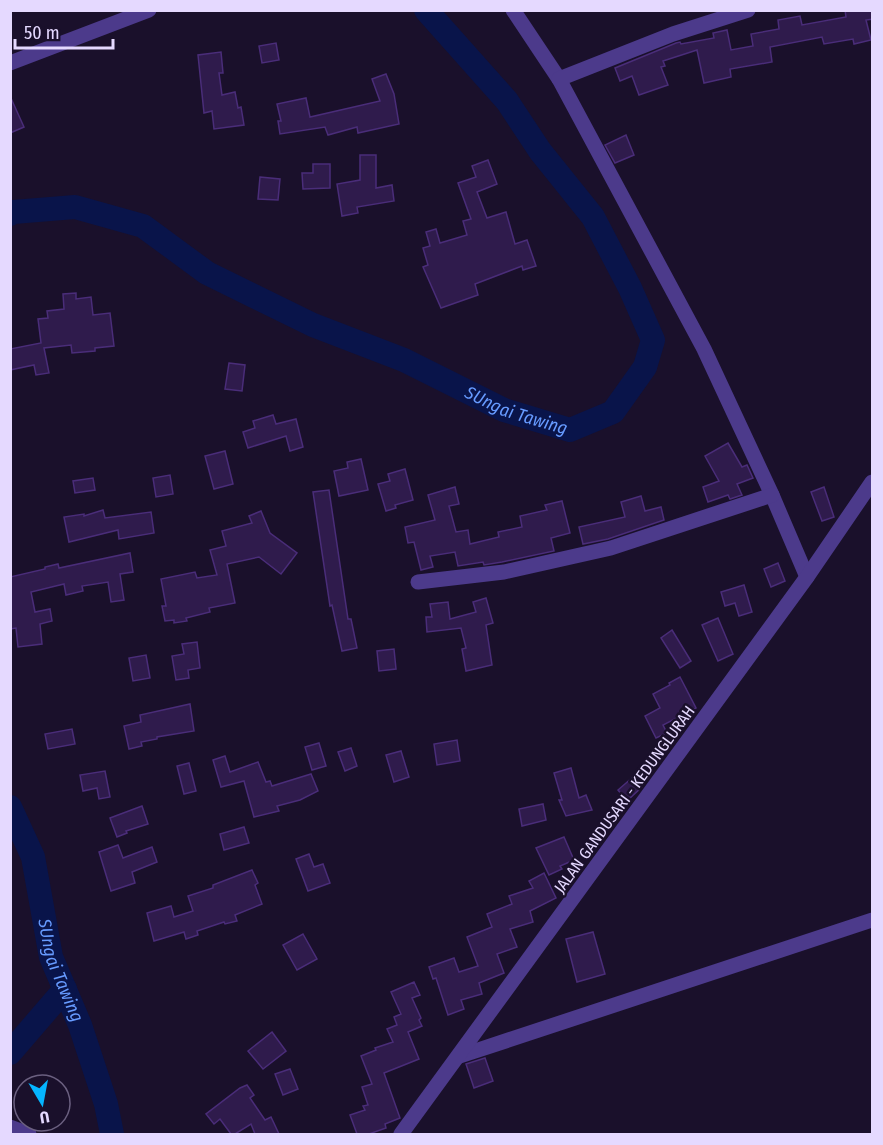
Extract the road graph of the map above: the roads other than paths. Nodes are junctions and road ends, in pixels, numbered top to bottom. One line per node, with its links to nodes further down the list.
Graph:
1 (149, 10): 4 (street)
2 (513, 10): 5 (street)
3 (748, 10): 5 (street)
4 (10, 63)
5 (559, 79): 7 (street)
6 (873, 482): 8 (street, JALAN GANDUSARI - KEDUNGLURAH)
7 (772, 495): 8 (street); 9 (street)
8 (807, 577): 11 (street, JALAN GANDUSARI - KEDUNGLURAH)
9 (418, 582)
10 (873, 921): 11 (street)
11 (460, 1056): 14 (street, JALAN GANDUSARI - KEDUNGLURAH)
12 (10, 1127): 13 (street)
13 (29, 1134)
14 (401, 1134)

